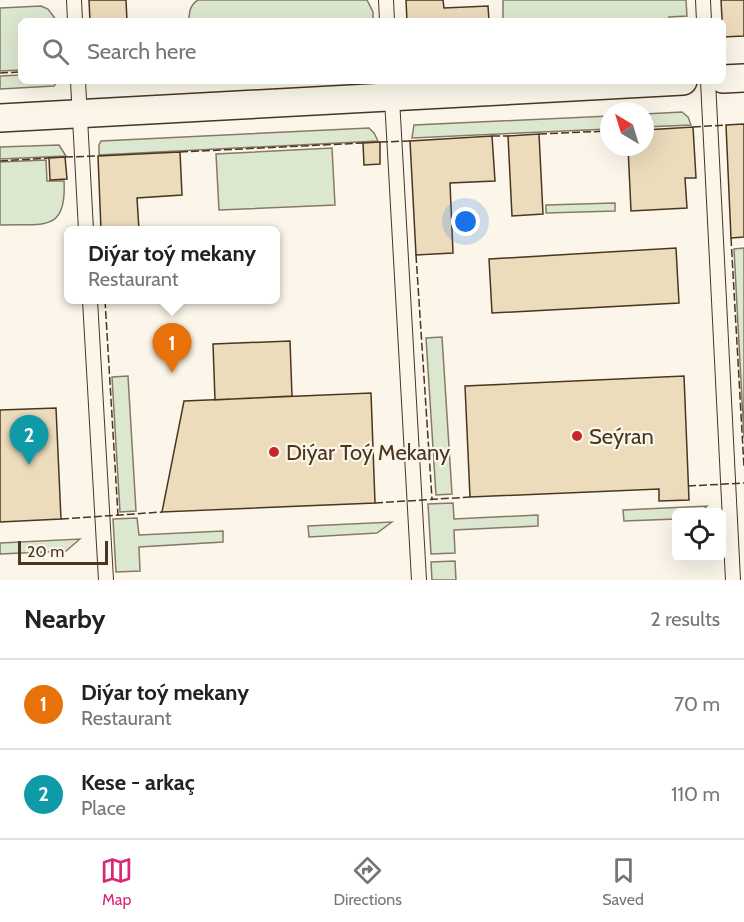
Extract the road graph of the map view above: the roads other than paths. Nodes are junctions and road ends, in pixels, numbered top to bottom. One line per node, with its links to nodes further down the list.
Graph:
1 (74, 0): 4 (lane)
2 (386, 0): 5 (lane)
3 (703, 0): 6 (lane)
4 (75, 18)
5 (387, 18)
6 (704, 18)
7 (744, 78): 8 (street)
8 (726, 79)
9 (78, 84): 13 (lane)
10 (574, 84): 12 (street)
11 (708, 84): 19 (lane)
12 (392, 89): 13 (street); 18 (lane)
13 (80, 113): 14 (street); 15 (lane)
14 (0, 118)
15 (86, 226)
16 (90, 304): 17 (lane)
17 (106, 580)
18 (419, 580)
19 (733, 580)

